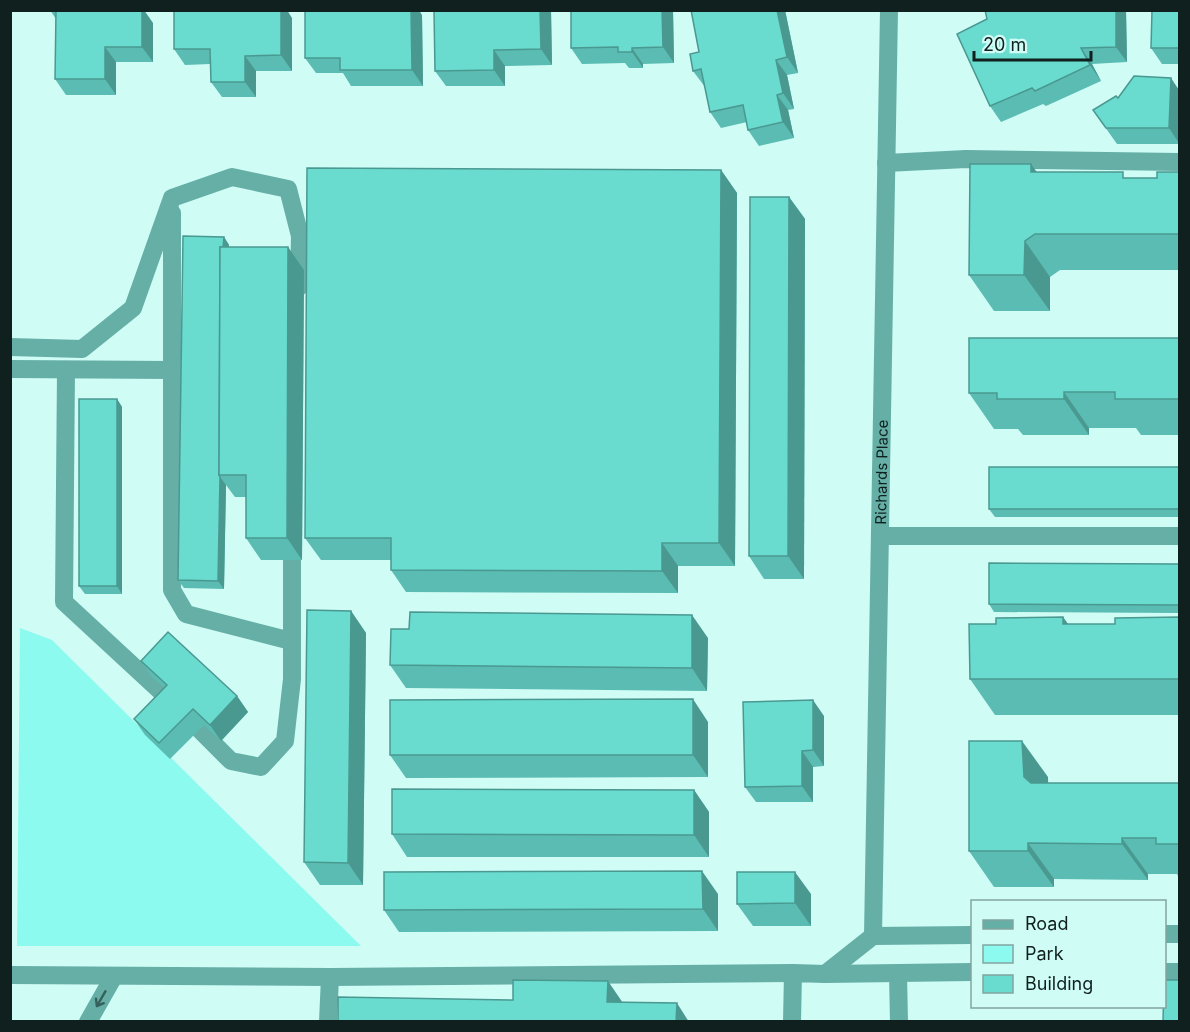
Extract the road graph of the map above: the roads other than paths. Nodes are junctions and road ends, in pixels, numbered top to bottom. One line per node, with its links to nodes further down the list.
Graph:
1 (889, 10): 3 (street, Richards Place)
2 (1179, 162): 3 (street)
3 (886, 164): 11 (street, Richards Place)
4 (172, 198): 5 (street); 6 (street); 9 (street)
5 (298, 308)
6 (10, 347)
7 (10, 369): 8 (street)
8 (66, 370): 9 (street); 13 (street)
9 (172, 370): 13 (street)
10 (292, 523): 13 (street)
11 (880, 536): 12 (street); 15 (street, Richards Place)
12 (1179, 536)
13 (291, 642)
14 (971, 935): 15 (street)
15 (873, 936): 19 (street)
16 (971, 972): 18 (street)
17 (793, 973): 19 (street); 22 (street); 25 (street)
18 (898, 973): 19 (street); 26 (street)
19 (825, 974)
20 (10, 975): 21 (street)
21 (114, 976): 22 (street); 23 (street, one-way to 23)
22 (330, 977): 24 (street)
23 (88, 1022)
24 (328, 1022)
25 (792, 1022)
26 (898, 1022)

